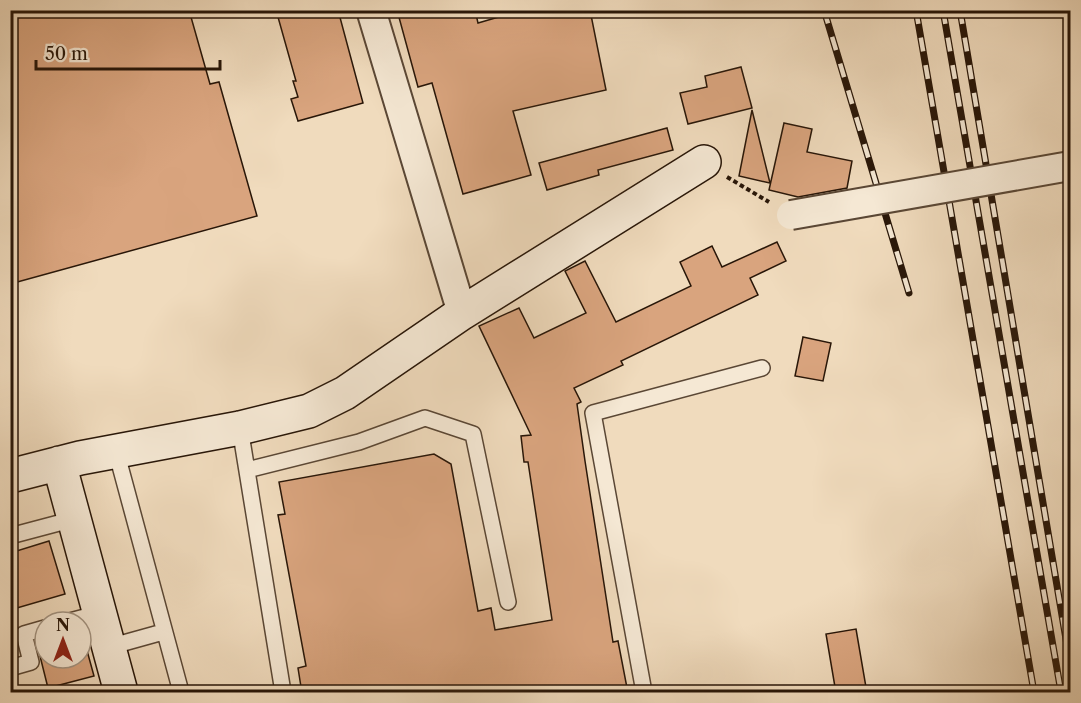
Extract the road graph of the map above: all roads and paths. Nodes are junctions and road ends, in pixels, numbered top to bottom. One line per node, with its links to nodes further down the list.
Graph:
1 (371, 10): 5 (street)
2 (704, 162): 5 (street)
3 (1071, 166): 4 (street, bridge)
4 (791, 215)
5 (462, 313): 7 (street)
6 (762, 368): 24 (lane)
7 (240, 428): 8 (street); 10 (lane)
8 (116, 451): 9 (street); 18 (lane)
9 (59, 463): 11 (street); 12 (street)
10 (247, 470): 14 (lane); 23 (lane)
11 (10, 476)
12 (74, 519): 13 (lane); 15 (street)
13 (10, 536)
14 (508, 602)
15 (100, 613): 16 (lane); 19 (street)
16 (93, 615)
17 (33, 631): 20 (lane)
18 (164, 632): 19 (lane); 22 (lane)
19 (109, 646): 21 (street)
20 (10, 668)
21 (121, 693)
22 (181, 693)
23 (284, 693)
24 (644, 693)

